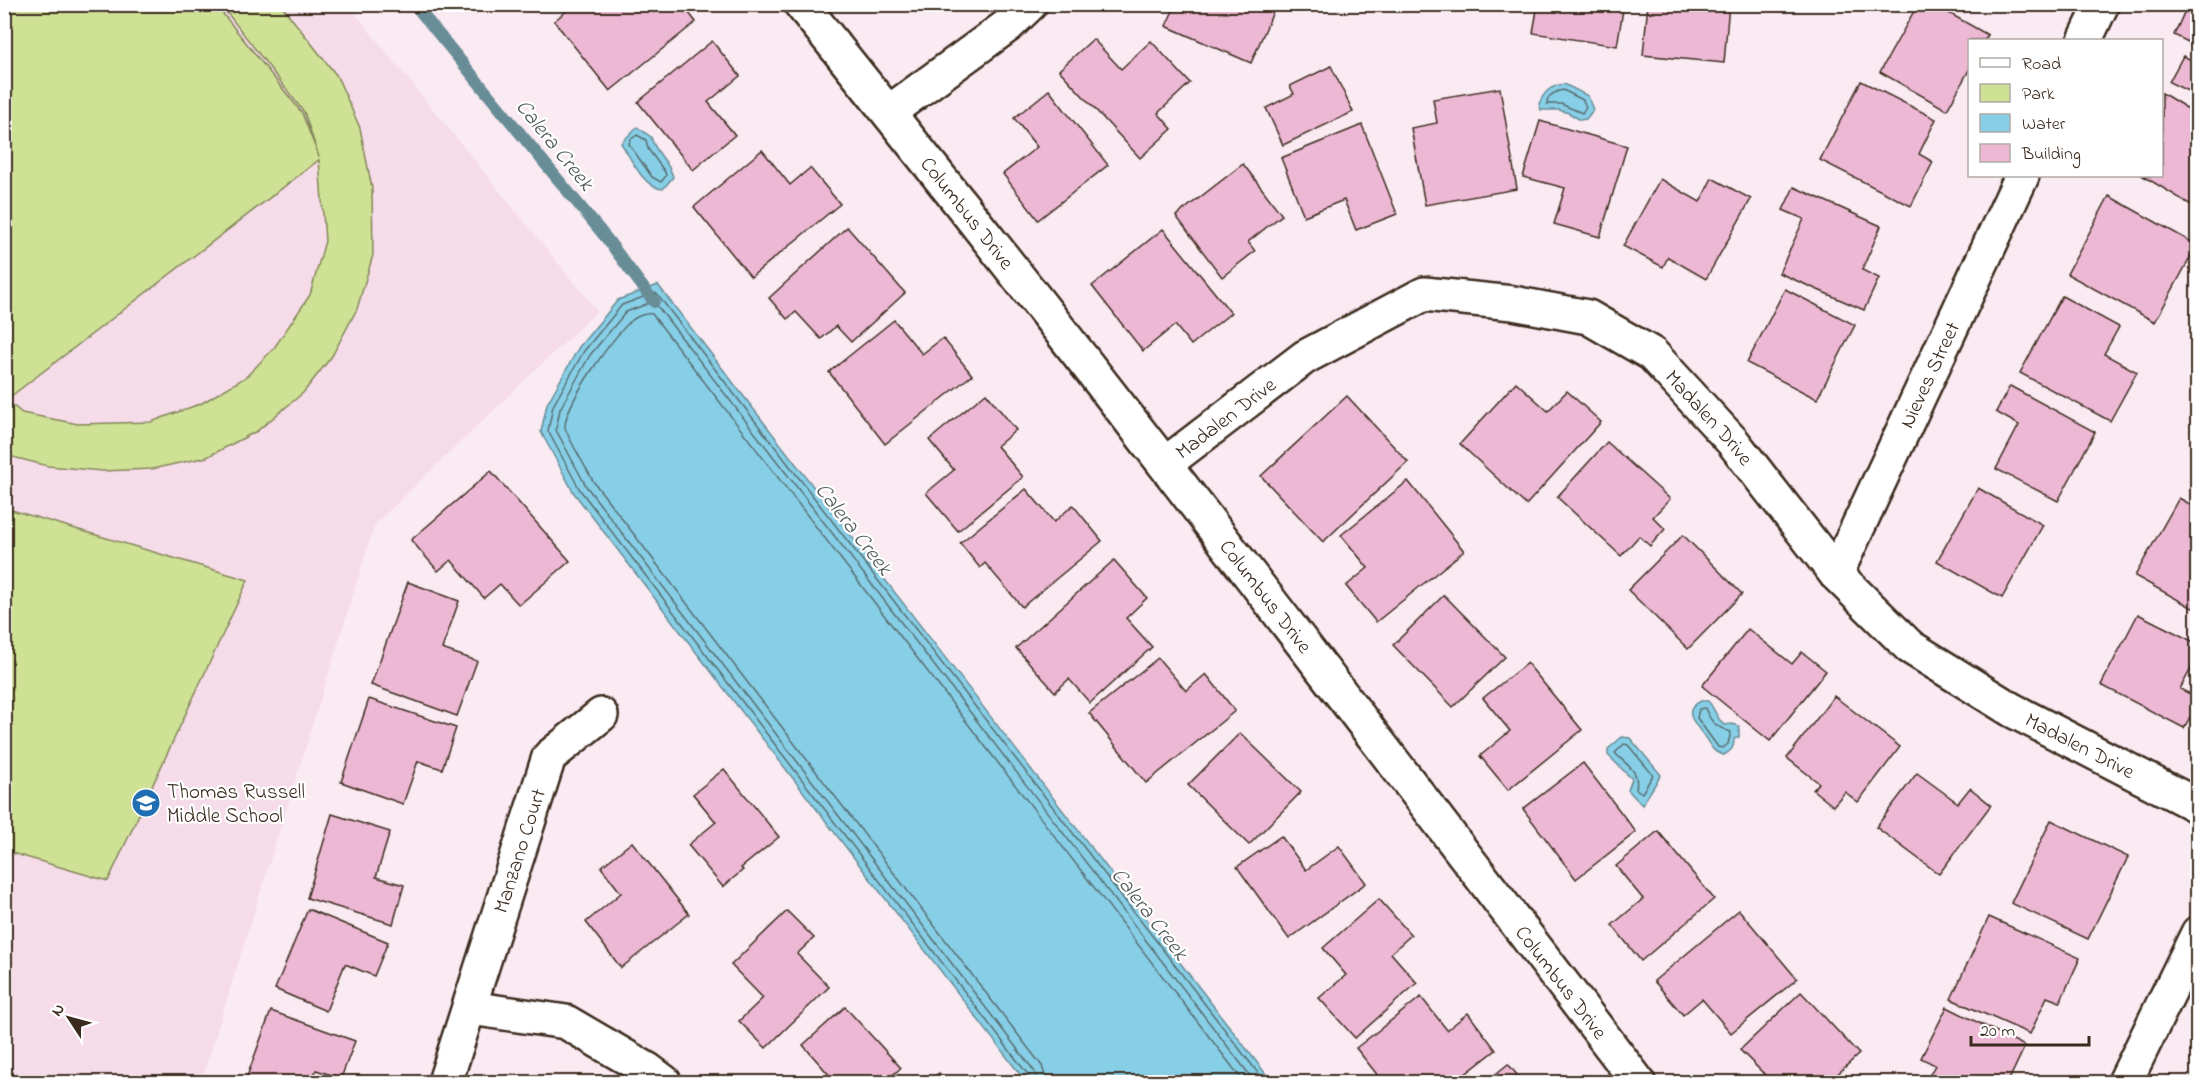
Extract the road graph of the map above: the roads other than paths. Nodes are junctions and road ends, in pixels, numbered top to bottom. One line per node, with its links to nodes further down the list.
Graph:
1 (801, 4): 5 (street, Columbus Drive)
2 (1030, 4): 5 (street)
3 (2102, 4): 4 (street)
4 (2085, 39)
5 (889, 112): 7 (street, Columbus Drive)
6 (2022, 177): 8 (street, Nieves Street)
7 (1165, 464): 8 (street, Madalen Drive); 15 (street, Columbus Drive)
8 (1836, 574): 10 (street, Madalen Drive)
9 (601, 715): 12 (street, Manzano Court)
10 (2198, 806)
11 (2198, 933): 16 (street)
12 (470, 1008): 13 (street, Manzano Court); 14 (street)
13 (445, 1083)
14 (664, 1083)
15 (1638, 1083)
16 (2125, 1083)

